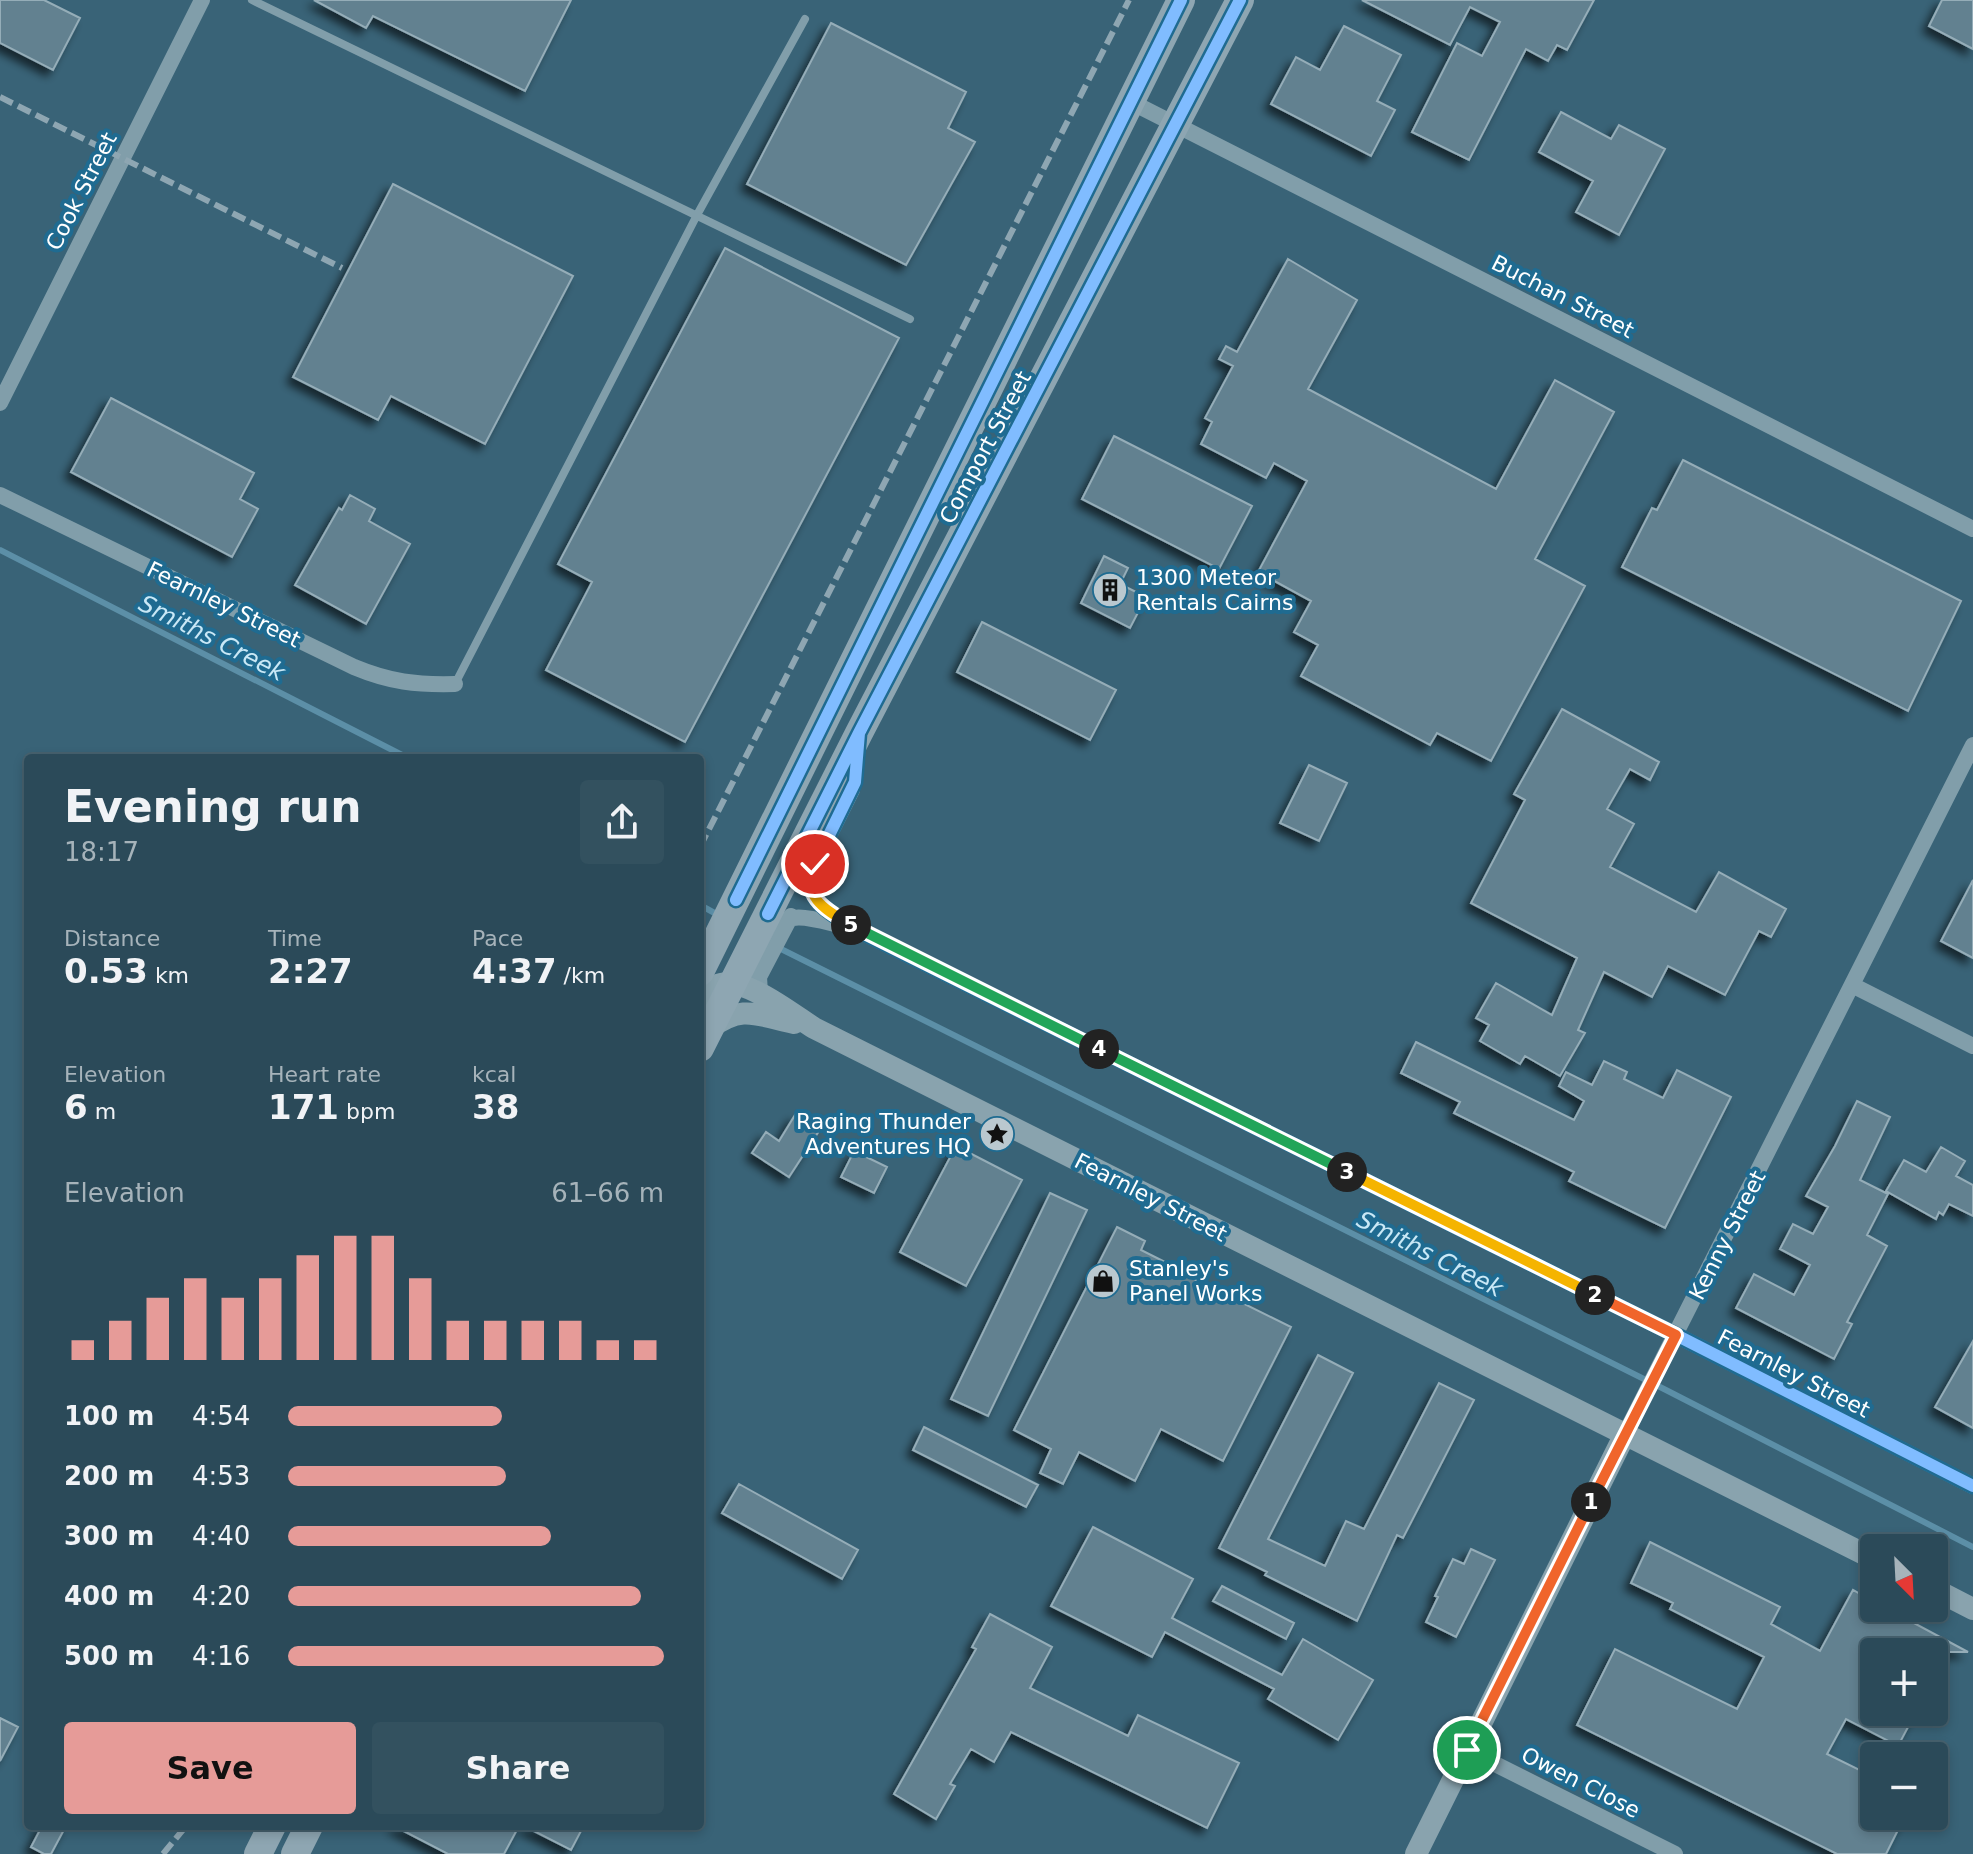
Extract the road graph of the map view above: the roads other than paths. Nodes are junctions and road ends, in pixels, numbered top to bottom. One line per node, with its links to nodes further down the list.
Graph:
1 (202, 0): 10 (street, Cook Street)
2 (252, 0): 8 (lane)
3 (1181, 0): 6 (highway, Comport Street)
4 (1240, 0): 7 (highway, Comport Street)
5 (805, 19): 8 (lane)
6 (1133, 103): 7 (street, Buchan Street); 18 (highway, Comport Street)
7 (1176, 126): 12 (street, Buchan Street); 14 (highway, Comport Street)
8 (697, 215): 9 (lane); 13 (lane)
9 (910, 319)
10 (0, 403)
11 (0, 495): 13 (street, Fearnley Street)
12 (1973, 529)
13 (455, 684)
14 (859, 733): 16 (highway, Comport Street); 17 (street, Fearnley Street)
15 (1973, 745): 19 (street, Kenny Street)
16 (776, 919): 17 (street, Fearnley Street); 20 (street); 20 (highway, Comport Street)
17 (860, 931): 25 (street, Fearnley Street)
18 (704, 964)
19 (1852, 985): 24 (street); 25 (street, Kenny Street)
20 (746, 988): 21 (street); 22 (street, Fearnley Street); 23 (highway, Comport Street)
21 (704, 996)
22 (814, 1028): 23 (street, Fearnley Street); 26 (street, Fearnley Street)
23 (705, 1038)
24 (1973, 1046)
25 (1676, 1335): 26 (street, Kenny Street); 27 (street, Fearnley Street)
26 (1625, 1434): 28 (street, Fearnley Street); 31 (street, Kenny Street)
27 (1973, 1486)
28 (1860, 1552)
29 (1948, 1596): 30 (street)
30 (1973, 1609)
31 (1467, 1750): 36 (street, Kenny Street); 37 (street, Owen Close)
32 (270, 1830): 34 (highway)
33 (307, 1830): 35 (highway)
34 (258, 1854)
35 (295, 1854)
36 (1416, 1854)
37 (1675, 1854)

